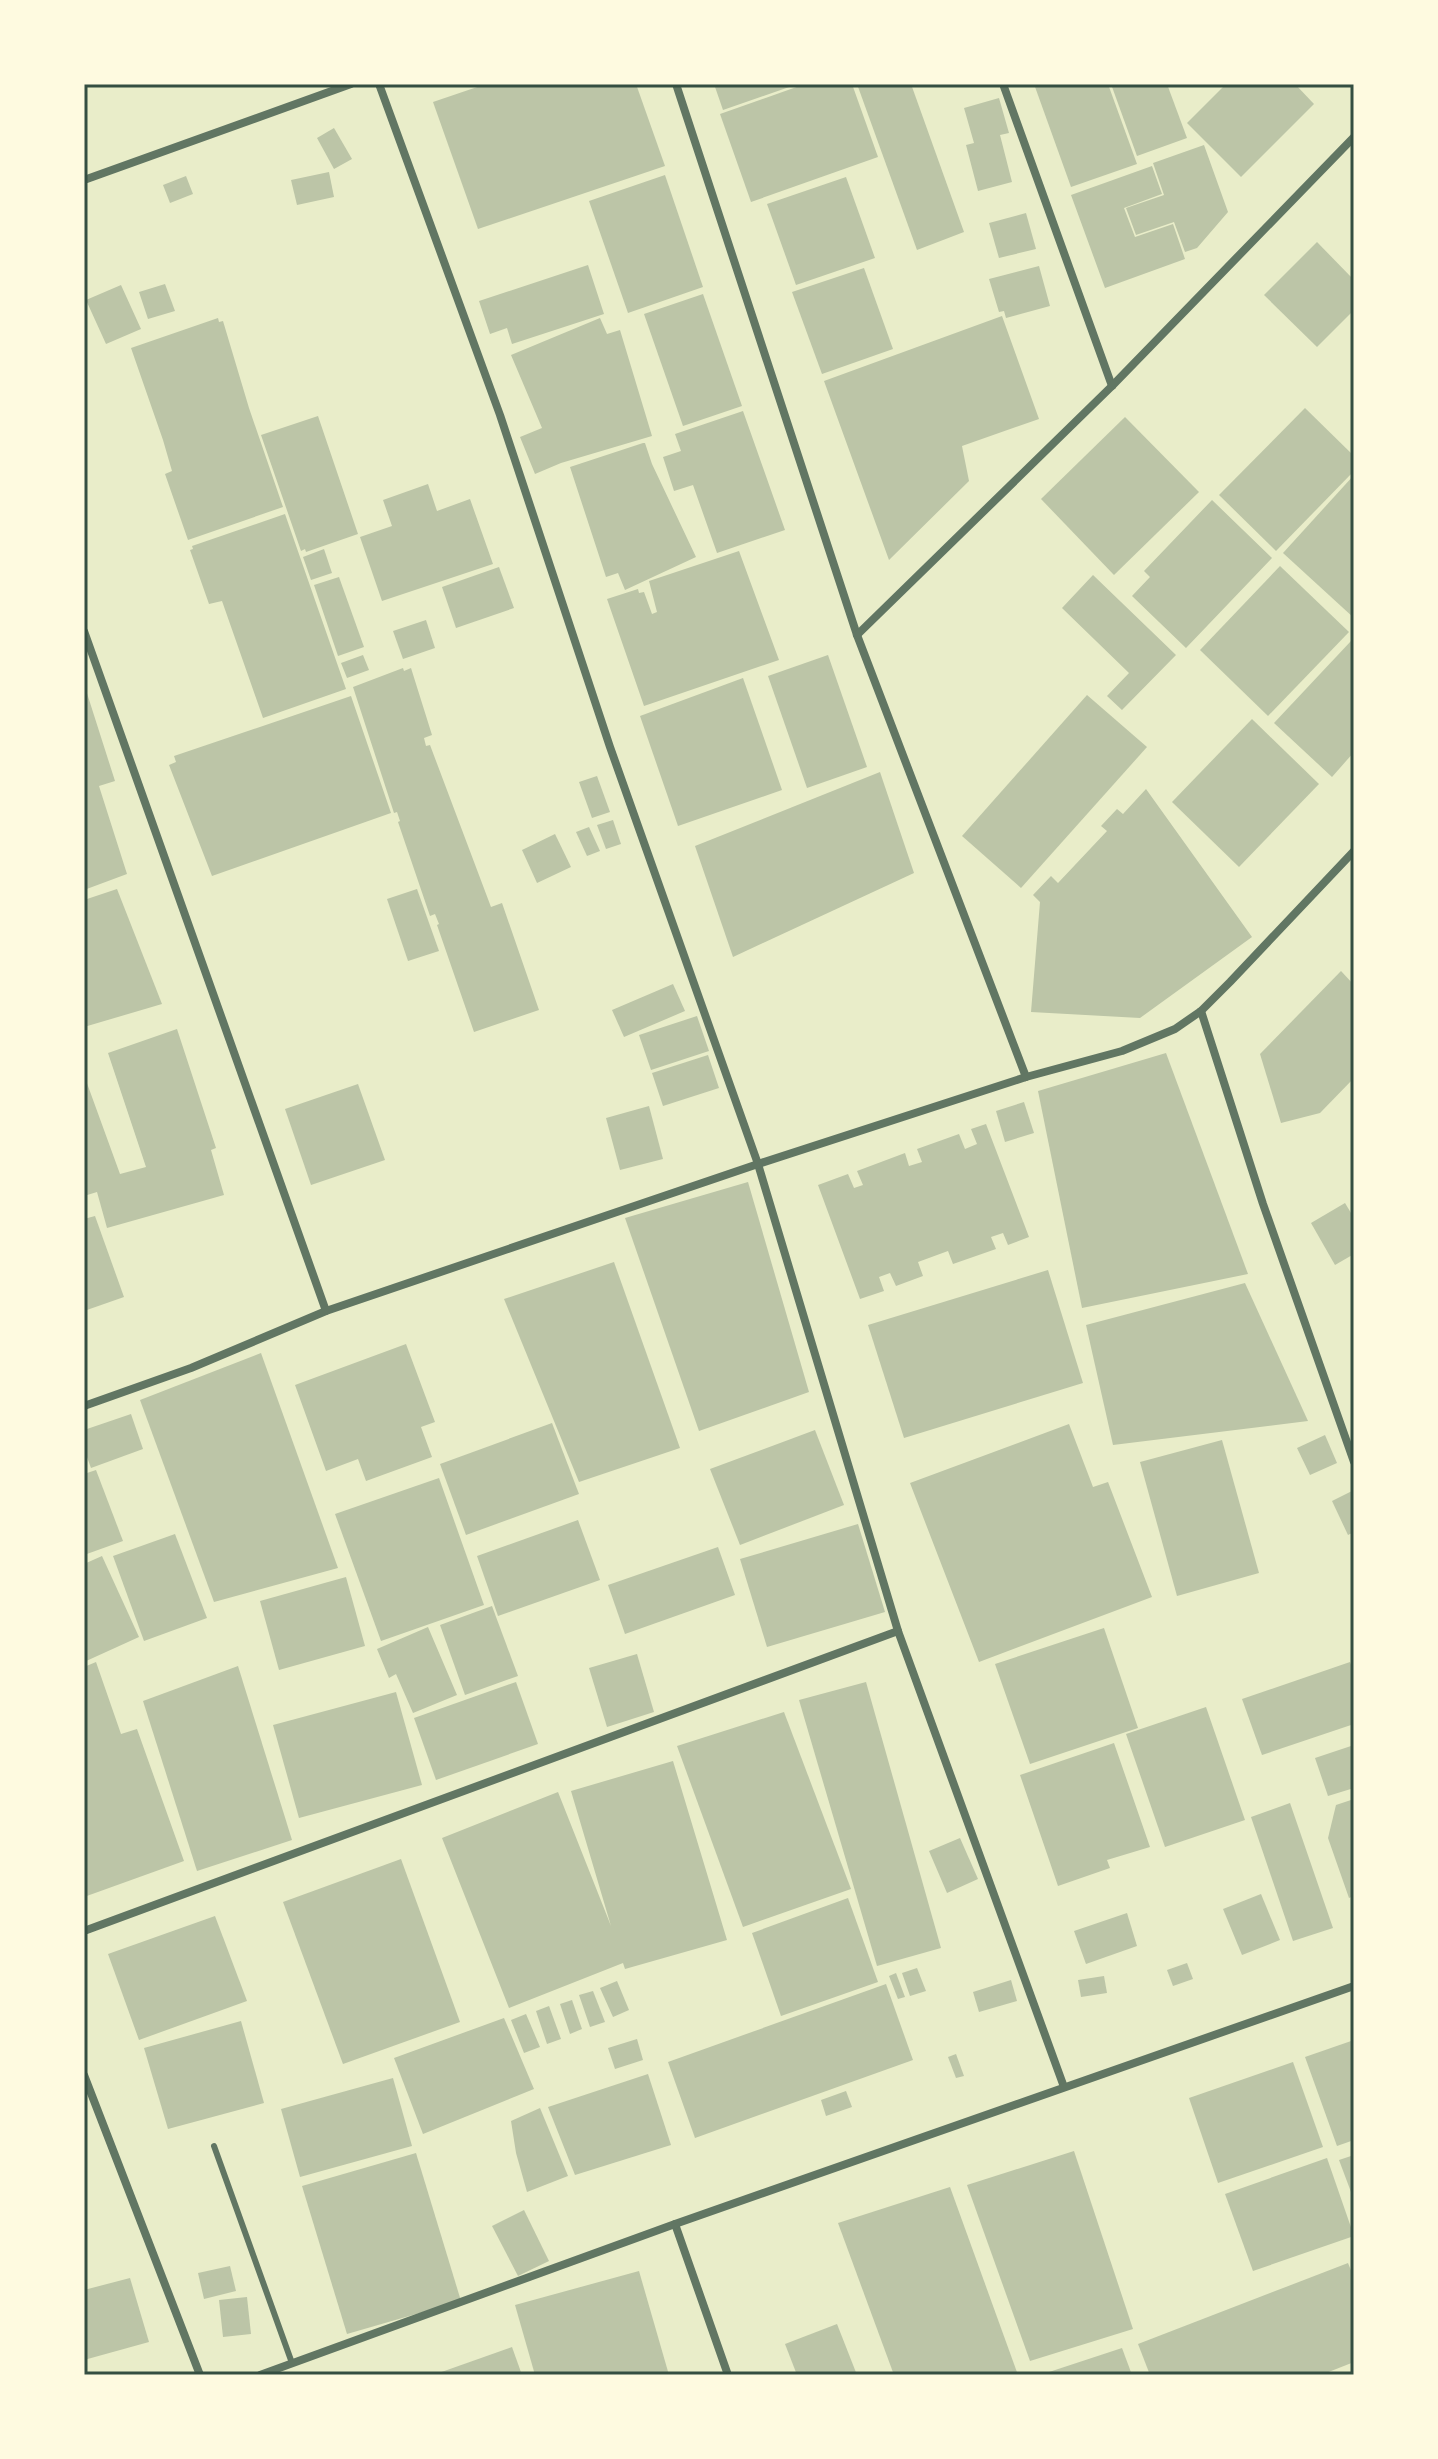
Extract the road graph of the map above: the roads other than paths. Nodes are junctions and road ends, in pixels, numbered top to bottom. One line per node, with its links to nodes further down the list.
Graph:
1 (351, 84): 6 (street)
2 (379, 84): 13 (street)
3 (676, 84): 9 (street)
4 (1003, 84): 7 (street)
5 (1354, 137): 7 (street)
6 (84, 180)
7 (1112, 386): 9 (street)
8 (84, 631): 14 (street)
9 (857, 635): 12 (street)
10 (1354, 851): 11 (street)
11 (1201, 1011): 12 (street); 16 (street)
12 (1026, 1077): 13 (street)
13 (758, 1164): 14 (street); 17 (street)
14 (326, 1311): 15 (street)
15 (84, 1406)
16 (1354, 1462)
17 (898, 1631): 18 (street); 21 (street)
18 (84, 1931)
19 (1354, 1986): 21 (street)
20 (84, 2075): 25 (street)
21 (1064, 2087): 23 (street)
22 (214, 2146): 24 (lane)
23 (675, 2224): 24 (street); 27 (street)
24 (292, 2363): 26 (street)
25 (200, 2375)
26 (260, 2375)
27 (728, 2375)

